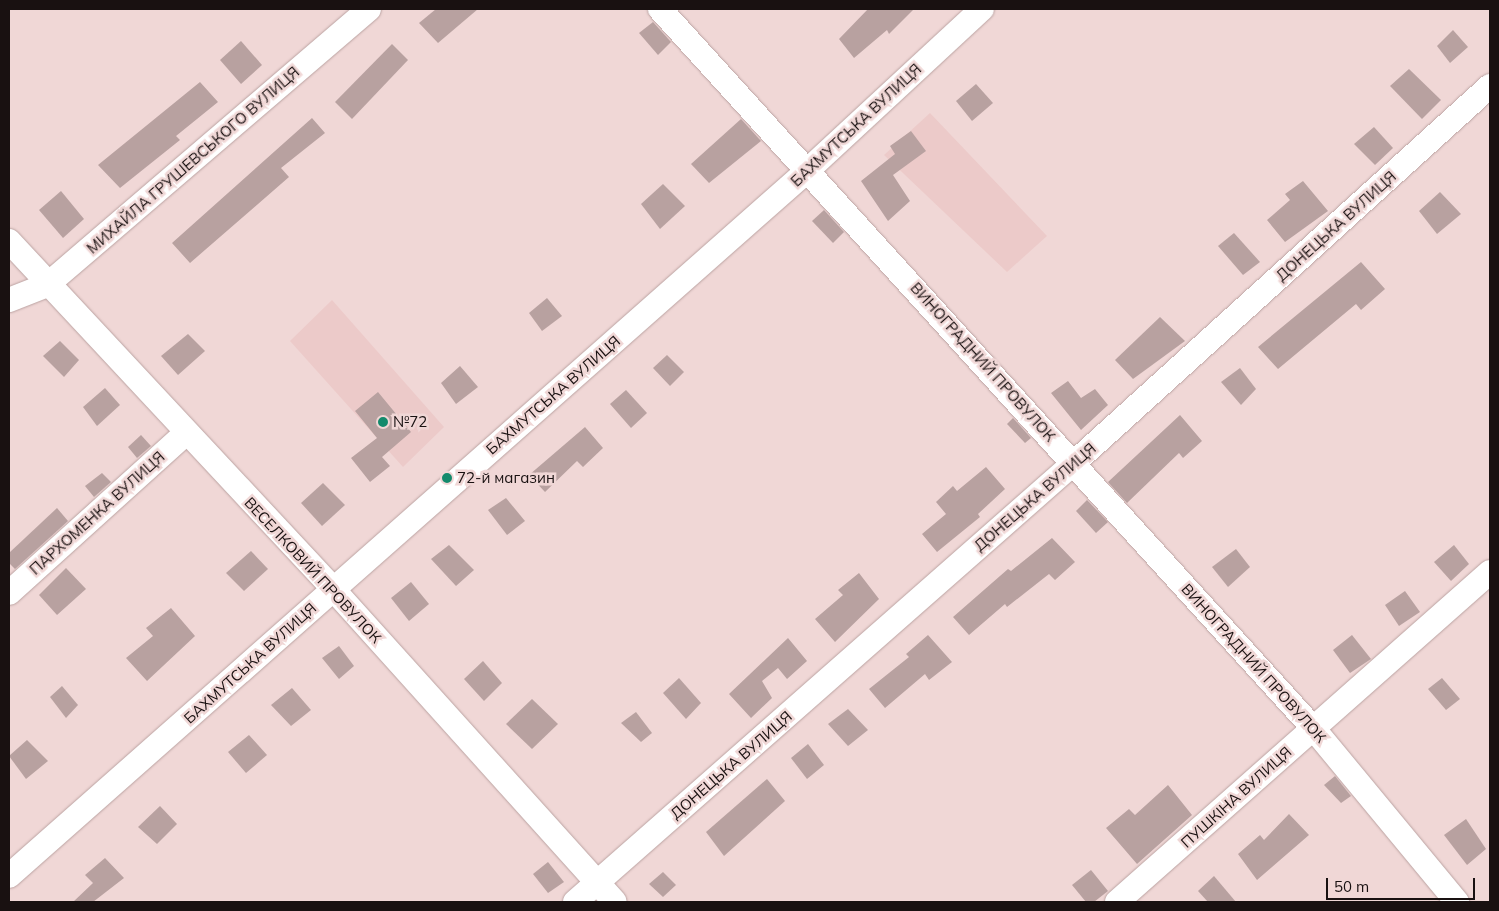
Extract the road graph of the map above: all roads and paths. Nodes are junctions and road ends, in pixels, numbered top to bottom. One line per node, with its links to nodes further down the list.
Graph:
1 (369, 9): 7 (street, МИХАЙЛА ГРУШЕВСЬКОГО ВУЛИЦЯ)
2 (660, 9): 5 (street, ВИНОГРАДНИЙ ПРОВУЛОК)
3 (982, 9): 5 (street, БАХМУТСЬКА ВУЛИЦЯ)
4 (1490, 86): 10 (street, ДОНЕЦЬКА ВУЛИЦЯ)
5 (808, 170): 10 (street, ВИНОГРАДНИЙ ПРОВУЛОК); 12 (street, БАХМУТСЬКА ВУЛИЦЯ)
6 (9, 241): 7 (street, ВЕСЕЛКОВИЙ ПРОВУЛОК)
7 (47, 285): 8 (street, МИХАЙЛА ГРУШЕВСЬКОГО ВУЛИЦЯ); 9 (street, ВЕСЕЛКОВИЙ ПРОВУЛОК)
8 (9, 300)
9 (186, 433): 12 (street, ВЕСЕЛКОВИЙ ПРОВУЛОК); 13 (street, ПАРХОМЕНКА ВУЛИЦЯ)
10 (1075, 462): 14 (street, ВИНОГРАДНИЙ ПРОВУЛОК); 16 (street, ДОНЕЦЬКА ВУЛИЦЯ)
11 (1490, 572): 14 (street, ПУШКІНА ВУЛИЦЯ)
12 (332, 589): 15 (street, БАХМУТСЬКА ВУЛИЦЯ); 16 (street, ВЕСЕЛКОВИЙ ПРОВУЛОК)
13 (9, 593)
14 (1313, 728): 19 (street, ПУШКІНА ВУЛИЦЯ); 20 (street, ВИНОГРАДНИЙ ПРОВУЛОК)
15 (9, 876)
16 (597, 883): 17 (street, ДОНЕЦЬКА ВУЛИЦЯ); 18 (street, ВЕСЕЛКОВИЙ ПРОВУЛОК)
17 (575, 902)
18 (615, 902)
19 (1117, 902)
20 (1457, 902)

